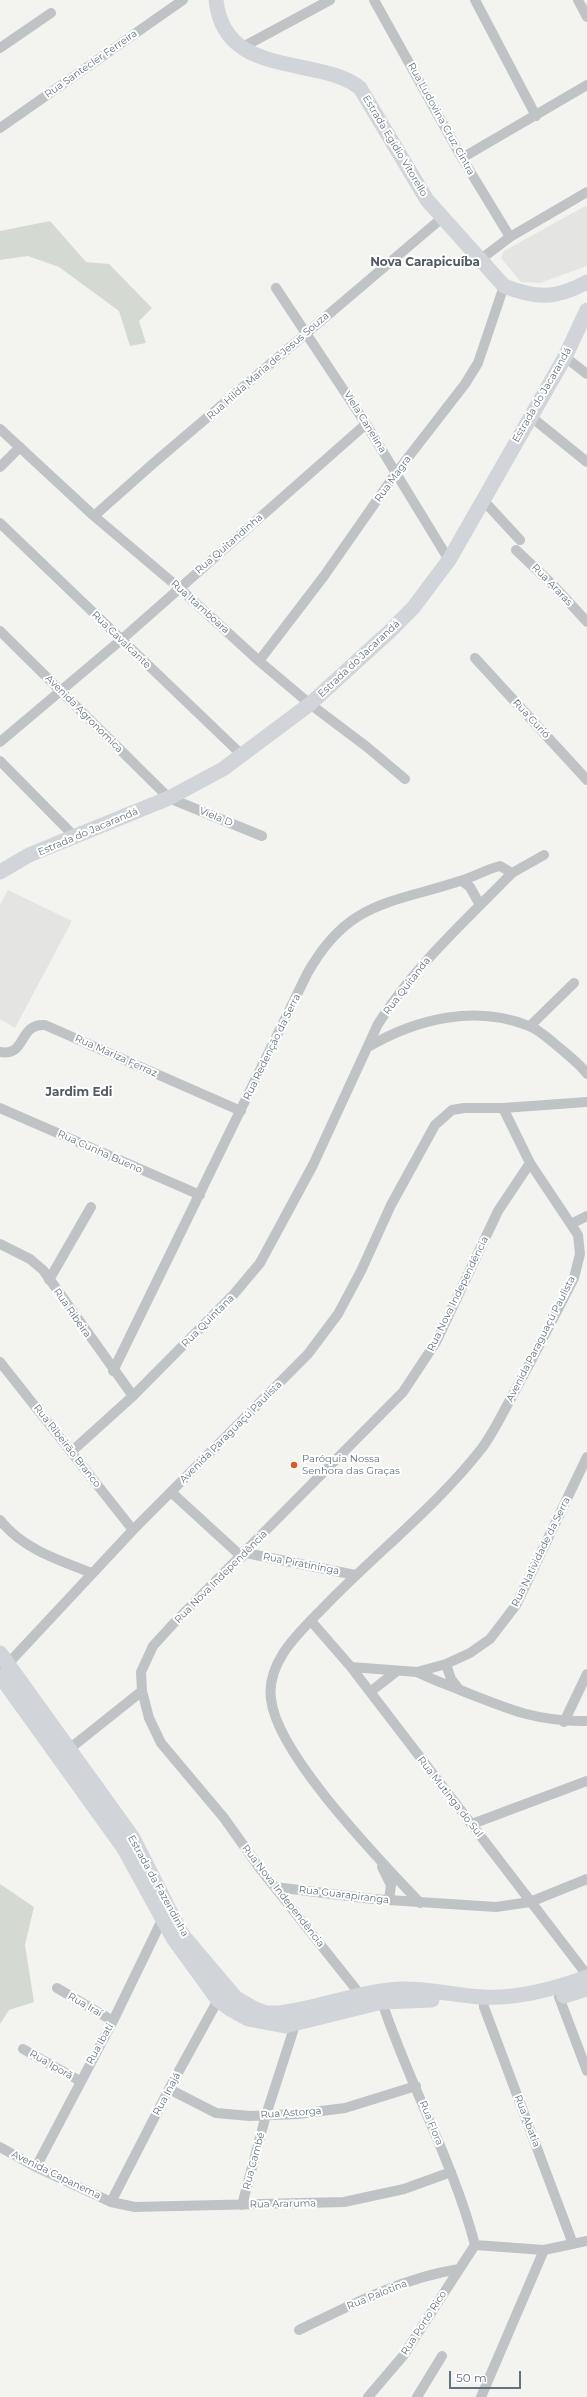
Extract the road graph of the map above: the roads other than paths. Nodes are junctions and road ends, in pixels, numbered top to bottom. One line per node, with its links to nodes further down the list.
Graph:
1 (183, 0): 13 (street, Rua Santecler Ferreira)
2 (216, 0): 10 (main road, Estrada Egídio Vitorello)
3 (330, 0): 10 (street)
4 (374, 0): 14 (street, Rua Ludovina Cruz Cintra)
5 (475, 0): 12 (street)
6 (578, 0): 8 (street)
7 (50, 13): 9 (street)
8 (587, 17)
9 (0, 48)
10 (242, 48): 16 (main road, Estrada Egídio Vitorello)
11 (587, 86): 12 (street)
12 (536, 116): 14 (street)
13 (0, 128)
14 (462, 158): 17 (street, Rua Ludovina Cruz Cintra)
15 (587, 192): 17 (street)
16 (442, 218): 18 (main road, Estrada Egídio Vitorello); 23 (street, Rua Hilda Maria de Jesus Souza)
17 (510, 237): 18 (street)
18 (482, 259): 20 (main road, Estrada Egídio Vitorello)
19 (587, 282): 20 (main road)
20 (504, 286): 32 (street, Rua Magra)
21 (276, 288): 23 (street, Viela Canelina)
22 (587, 310): 24 (main road, Estrada do Jacarandá)
23 (307, 332): 27 (street, Viela Canelina); 34 (street, Rua Hilda Maria de Jesus Souza)
24 (565, 356): 25 (street); 26 (main road, Estrada do Jacarandá)
25 (587, 374)
26 (530, 416): 30 (street); 33 (main road, Estrada do Jacarandá)
27 (366, 424): 32 (street, Viela Canelina); 37 (street, Rua Quitandinha)
28 (0, 429): 29 (street, Rua Itamboara)
29 (20, 447): 31 (street); 34 (street, Rua Itamboara)
30 (587, 462)
31 (0, 467)
32 (396, 473): 36 (street, Viela Canelina); 42 (street, Rua Magra)
33 (482, 498): 36 (main road, Estrada do Jacarandá); 38 (street, Rua Araras)
34 (94, 516): 37 (street, Rua Itamboara)
35 (0, 523): 40 (street, Rua Cavalcante)
36 (449, 560): 44 (main road, Estrada do Jacarandá)
37 (179, 588): 40 (street, Rua Quitandinha); 42 (street, Rua Itamboara)
38 (587, 622)
39 (0, 631): 43 (street, Avenida Agronomica)
40 (121, 640): 43 (street, Rua Quitandinha); 46 (street, Rua Cavalcante)
41 (475, 658): 49 (street, Rua Curió)
42 (259, 661): 44 (street, Rua Itamboara)
43 (60, 691): 45 (street, Rua Quitandinha); 50 (street, Avenida Agronomica)
44 (310, 704): 46 (main road, Estrada do Jacarandá); 48 (street, Rua Itamboara)
45 (0, 742)
46 (243, 756): 50 (main road, Estrada do Jacarandá)
47 (0, 761): 52 (street)
48 (405, 779)
49 (587, 780)
50 (169, 798): 51 (street, Viela D); 52 (main road, Estrada do Jacarandá)
51 (262, 836)
52 (75, 837): 54 (main road, Estrada do Jacarandá)
53 (544, 855): 55 (street)
54 (0, 872)
55 (512, 873): 56 (street, Rua Redenção da Serra); 57 (street, Rua Quitanda)
56 (462, 881): 57 (street); 66 (street, Rua Redenção da Serra)
57 (480, 905): 60 (street, Rua Quitanda)
58 (574, 983): 59 (street)
59 (530, 1026): 60 (street); 62 (street)
60 (368, 1047): 68 (street, Rua Quitanda)
61 (0, 1052): 66 (street, Rua Mariza Ferraz)
62 (587, 1074)
63 (587, 1102): 65 (street)
64 (0, 1108): 69 (street, Rua Cunha Bueno)
65 (503, 1108): 67 (street, Avenida Paraguaçú Paulista); 80 (street, Avenida Paraguaçú Paulista)
66 (241, 1111): 69 (street, Rua Redenção da Serra)
67 (530, 1163): 72 (street, Avenida Paraguaçú Paulista); 83 (street, Rua Nova Independência)
68 (313, 1165): 77 (street, Rua Quintana)
69 (200, 1195): 76 (street, Rua Redenção da Serra)
70 (91, 1207): 74 (street)
71 (587, 1216): 72 (street)
72 (571, 1224): 85 (street, Avenida Paraguaçú Paulista)
73 (0, 1244): 74 (street, Rua Ribeira)
74 (49, 1280): 76 (street, Rua Ribeira)
75 (0, 1362): 78 (street, Rua Ribeirão Branco)
76 (113, 1372): 77 (street, Rua Ribeira)
77 (133, 1396): 78 (street, Rua Quintana)
78 (71, 1452): 82 (street, Rua Ribeirão Branco)
79 (587, 1457): 88 (street, Rua Natividade da Serra)
80 (171, 1492): 82 (street, Avenida Paraguaçú Paulista); 83 (street)
81 (0, 1520): 84 (street)
82 (133, 1530): 84 (street, Avenida Paraguaçú Paulista)
83 (244, 1555): 85 (street, Rua Piratininga); 95 (street, Rua Nova Independência)
84 (92, 1573): 87 (street, Avenida Paraguaçú Paulista)
85 (355, 1575): 86 (street, Avenida Paraguaçú Paulista)
86 (311, 1621): 89 (street, Rua Mutinga do Sul); 102 (street, Avenida Paraguaçú Paulista)
87 (3, 1663): 99 (main road, Estrada da Fazendinha)
88 (446, 1664): 91 (street, Rua Natividade da Serra); 94 (street)
89 (351, 1667): 90 (street, Rua Natividade da Serra); 96 (street, Rua Mutinga do Sul)
90 (397, 1671): 91 (street, Rua Natividade da Serra); 96 (street)
91 (417, 1672): 94 (street)
92 (587, 1674): 98 (street)
93 (0, 1676): 110 (main road, Estrada da Fazendinha)
94 (459, 1690): 98 (street)
95 (142, 1691): 99 (street); 104 (street, Rua Nova Independência)
96 (370, 1692): 101 (street, Rua Mutinga do Sul)
97 (587, 1721): 98 (street)
98 (564, 1722)
99 (68, 1750): 114 (main road, Estrada da Fazendinha)
100 (587, 1781): 101 (street)
101 (472, 1824): 108 (street, Rua Mutinga do Sul)
102 (380, 1862): 106 (street, Avenida Paraguaçú Paulista); 107 (street, Avenida Paraguaçú Paulista)
103 (587, 1879): 108 (street)
104 (275, 1887): 105 (street, Rua Guarapiranga); 109 (street, Rua Nova Independência)
105 (300, 1890): 106 (street, Rua Guarapiranga); 109 (street)
106 (389, 1900): 107 (street, Rua Guarapiranga)
107 (416, 1902): 108 (street)
108 (530, 1902): 111 (street, Rua Mutinga do Sul)
109 (288, 1903): 116 (street, Rua Nova Independência)
110 (162, 1920): 114 (main road, Estrada da Fazendinha); 118 (street, Rua Ibati)
111 (587, 1976): 117 (main road, Estrada da Fazendinha)
112 (57, 1988): 118 (street, Rua Iraí)
113 (587, 1989): 115 (main road, Estrada da Fazendinha)
114 (224, 1996): 116 (main road, Estrada da Fazendinha); 119 (main road, Estrada da Fazendinha); 124 (street, Rua Inajá)
115 (559, 1997): 117 (main road, Estrada da Fazendinha); 121 (street)
116 (370, 2001): 117 (main road, Estrada da Fazendinha); 117 (main road, Estrada da Fazendinha); 119 (main road, Estrada da Fazendinha); 123 (street, Rua Flora)
117 (484, 2002): 132 (street, Rua Abatia)
118 (113, 2021): 122 (street, Rua Ibati)
119 (295, 2025): 125 (street, Rua Cambé)
120 (23, 2049): 122 (street, Rua Iporã)
121 (587, 2071)
122 (80, 2081): 127 (street, Rua Ibati)
123 (416, 2086): 125 (street, Rua Astorga); 128 (street, Rua Flora)
124 (169, 2089): 125 (street, Rua Astorga); 129 (street, Rua Inajá)
125 (266, 2115): 130 (street, Rua Cambé)
126 (0, 2147): 127 (street, Avenida Capanema)
127 (36, 2167): 129 (street, Avenida Capanema)
128 (451, 2172): 130 (street, Rua Araruma); 133 (street, Rua Flora)
129 (111, 2202): 130 (street, Rua Araruma)
130 (242, 2205)
131 (587, 2241): 132 (street)
132 (573, 2244): 134 (street)
133 (475, 2245): 134 (street); 135 (street, Rua Porto Rico)
134 (544, 2250): 140 (street)
135 (459, 2269): 136 (street, Rua Palotina); 138 (street, Rua Porto Rico)
136 (299, 2330)
137 (442, 2356): 139 (street)
138 (368, 2397)
139 (417, 2397)
140 (481, 2397)

